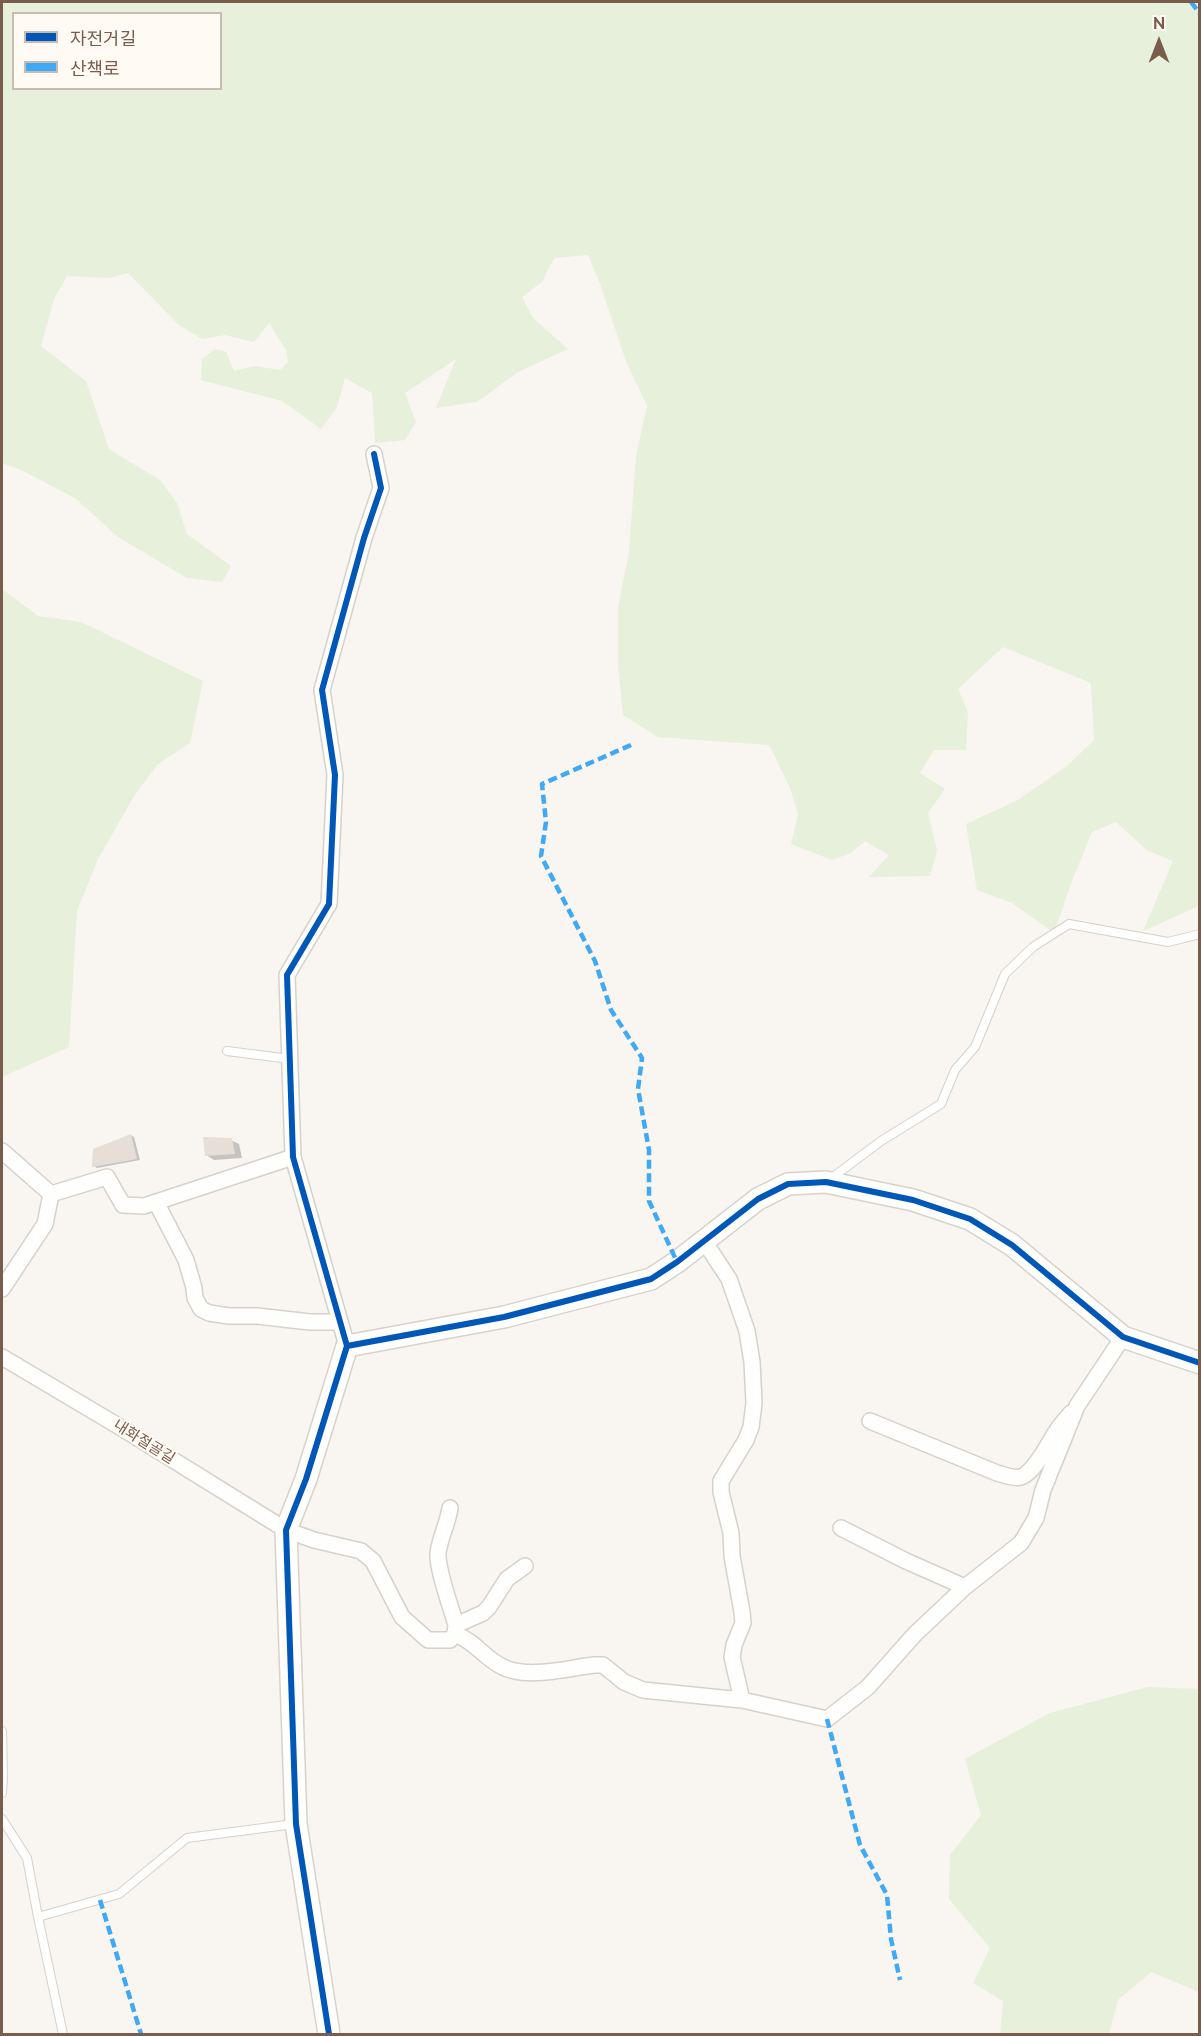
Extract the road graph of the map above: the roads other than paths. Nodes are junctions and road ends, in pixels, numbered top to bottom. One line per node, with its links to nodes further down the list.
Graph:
1 (374, 454): 4 (street)
2 (1200, 934): 7 (lane)
3 (227, 1051): 4 (lane)
4 (290, 1059): 6 (street)
5 (2, 1151): 8 (street)
6 (293, 1157): 9 (street); 12 (street)
7 (826, 1182): 10 (street); 13 (street)
8 (51, 1194): 9 (street); 11 (street)
9 (156, 1202): 12 (street)
10 (704, 1241): 14 (street); 25 (street)
11 (2, 1289)
12 (340, 1322): 14 (street)
13 (1124, 1337): 16 (street); 17 (street)
14 (347, 1346): 21 (street)
15 (5, 1363): 21 (street, 내화절골길)
16 (1200, 1363)
17 (1077, 1406): 18 (street); 23 (street)
18 (870, 1421)
19 (450, 1508): 24 (street)
20 (841, 1528): 23 (street)
21 (286, 1530): 24 (street, 내화절골길); 29 (street)
22 (525, 1566): 24 (street)
23 (964, 1587): 25 (street)
24 (455, 1630): 25 (street)
25 (742, 1700)
26 (2, 1731): 27 (lane)
27 (2, 1793)
28 (2, 1819): 30 (lane)
29 (296, 1824): 30 (lane); 32 (street)
30 (38, 1917): 31 (lane)
31 (63, 2034)
32 (330, 2034)

